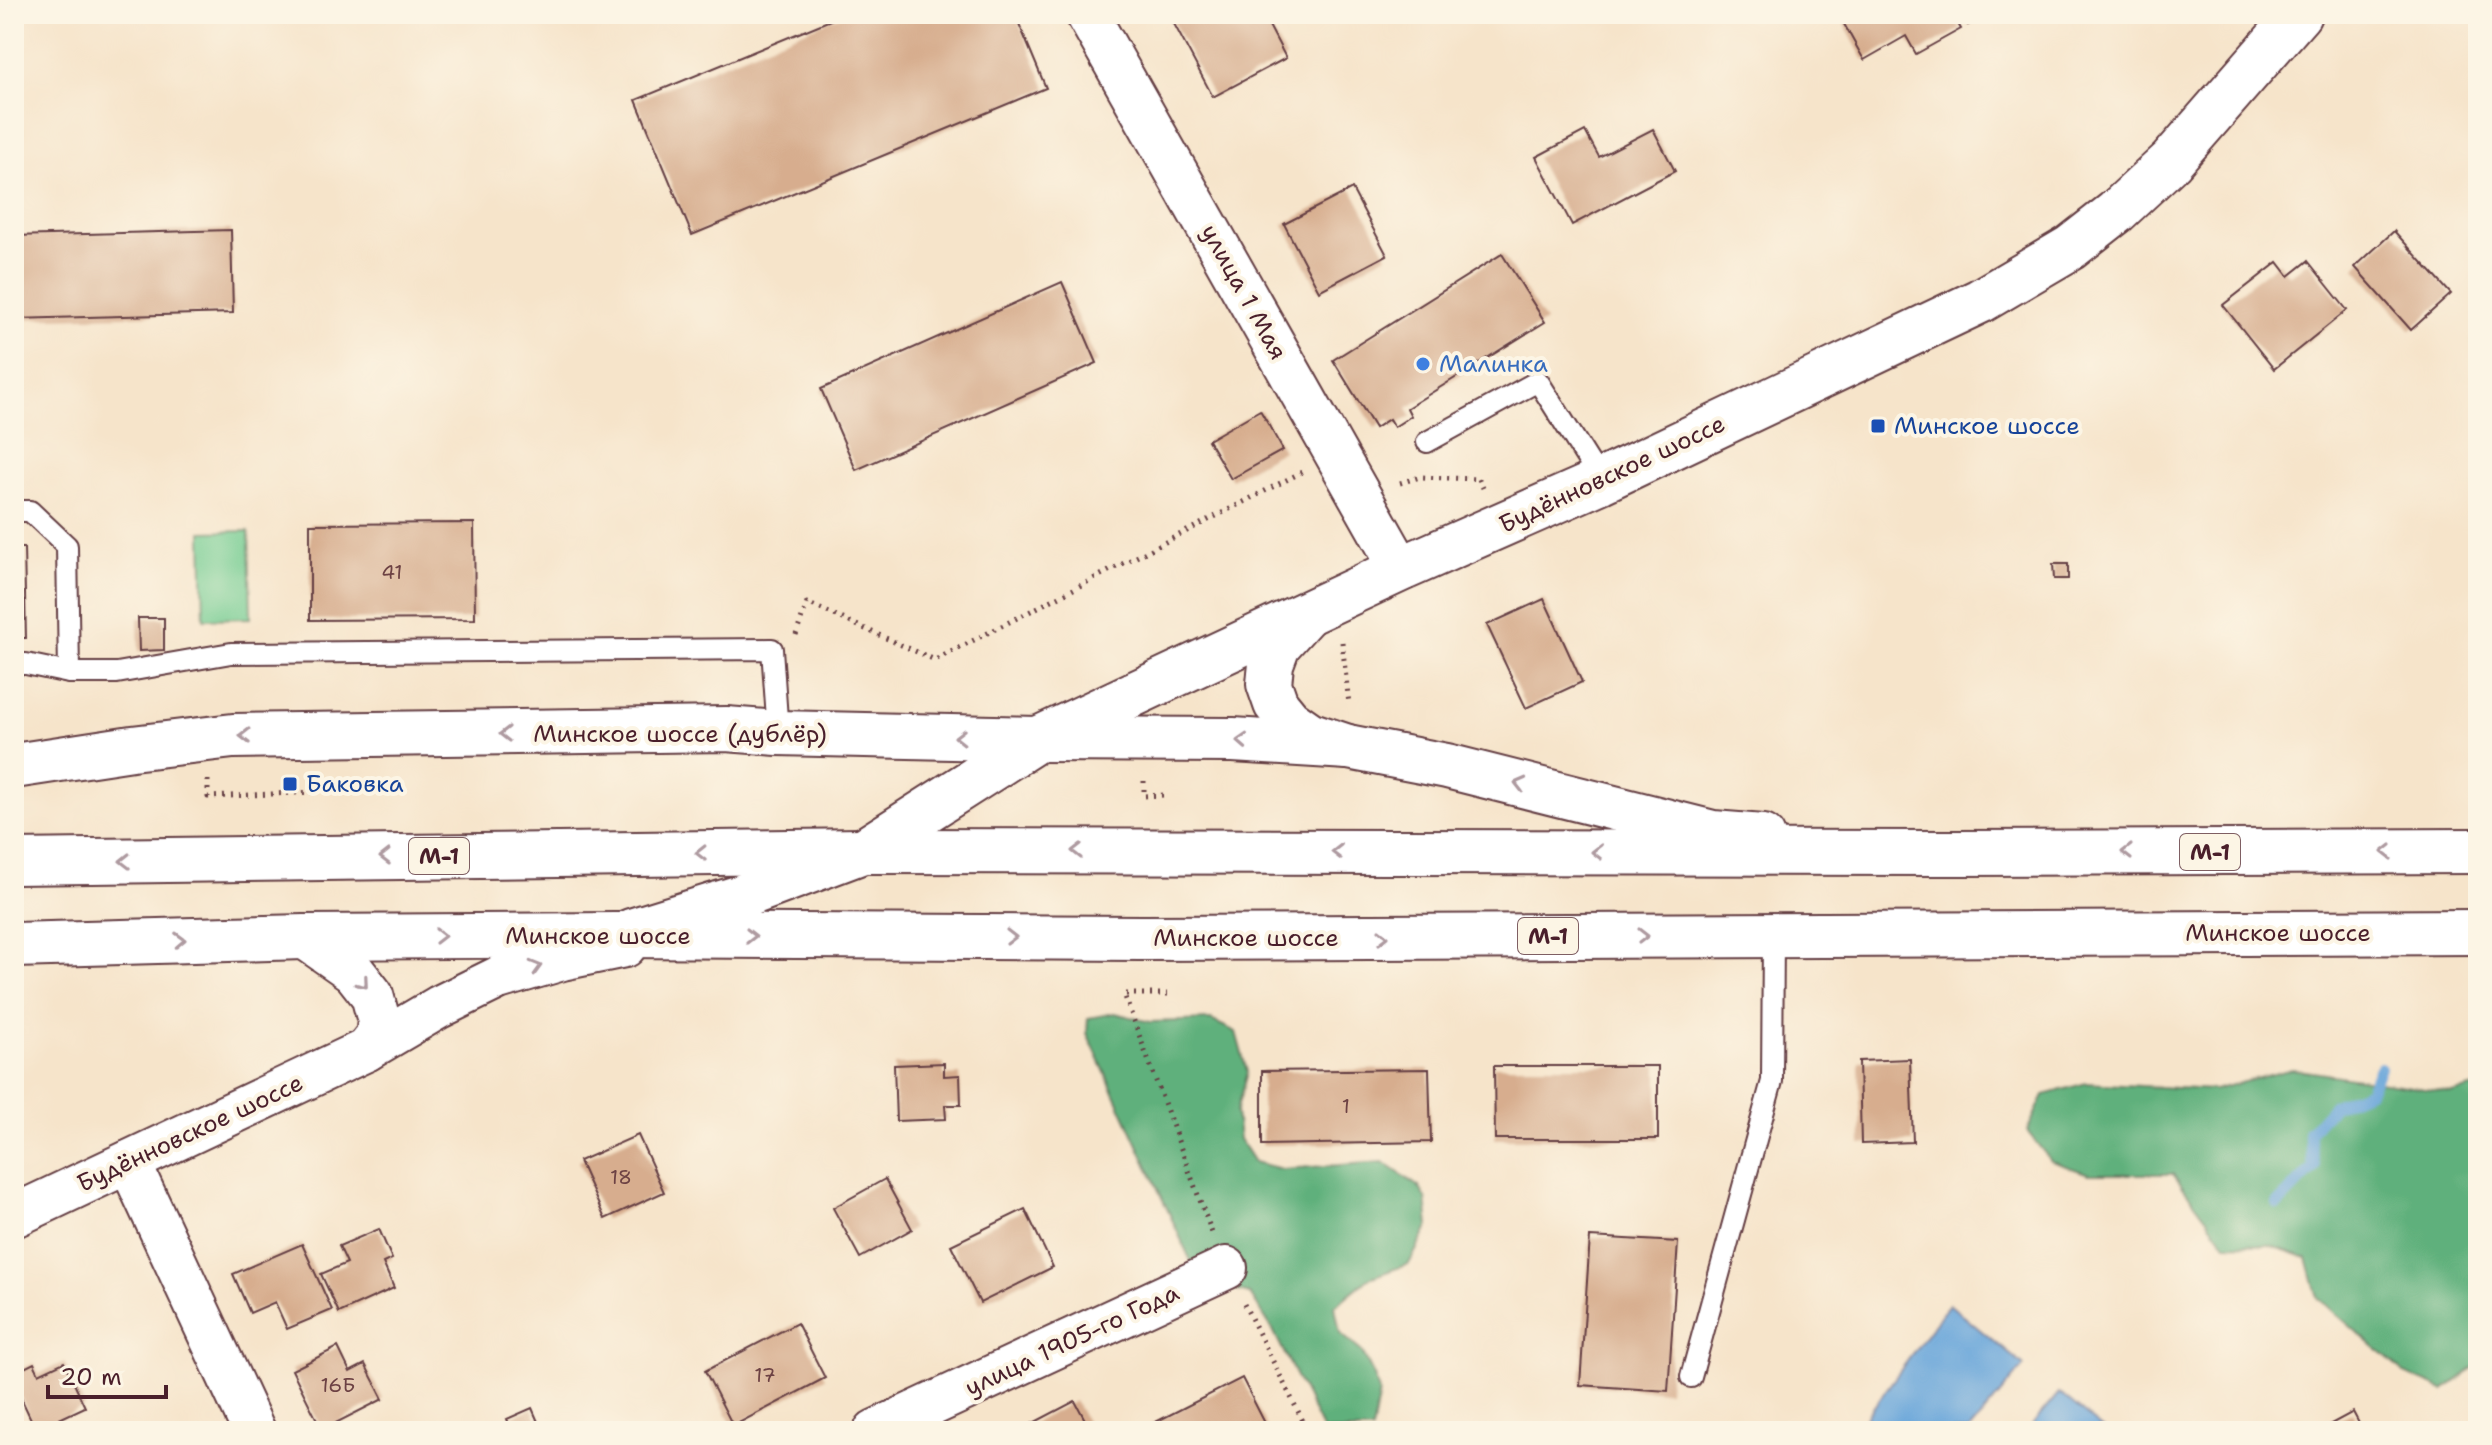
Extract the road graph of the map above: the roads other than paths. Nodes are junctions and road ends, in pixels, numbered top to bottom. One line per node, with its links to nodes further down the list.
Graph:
1 (1087, 14): 6 (street, улица 1 Мая)
2 (2299, 14): 4 (main road, Будённовское шоссе)
3 (1427, 442): 4 (lane)
4 (1601, 481): 6 (main road, Будённовское шоссе)
5 (14, 511): 9 (lane)
6 (1401, 569): 7 (main road, Будённовское шоссе)
7 (1324, 621): 10 (main road); 12 (main road, Будённовское шоссе)
8 (14, 664): 9 (lane)
9 (69, 673): 11 (lane)
10 (1349, 730): 12 (main road, Минское шоссе (дублёр), one-way to 12); 16 (main road, one-way to 10)
11 (778, 733): 12 (main road, Минское шоссе (дублёр), one-way to 11); 13 (main road, Минское шоссе (дублёр), one-way to 13)
12 (1038, 739): 14 (main road, Будённовское шоссе)
13 (14, 766)
14 (863, 851): 16 (main road, М-1, one-way to 14); 17 (main road, М-1, one-way to 17); 19 (main road)
15 (2478, 851): 16 (main road, М-1, one-way to 16)
16 (1955, 853)
17 (14, 862)
18 (2478, 932): 21 (main road, Минское шоссе / М-1)
19 (617, 935): 20 (main road, Минское шоссе / М-1); 22 (main road, Минское шоссе / М-1, one-way to 19)
20 (678, 935): 21 (main road, Минское шоссе / М-1, one-way to 21); 24 (street, Будённовское шоссе, one-way to 20)
21 (1773, 935): 28 (lane)
22 (304, 937): 23 (main road, Минское шоссе / М-1, one-way to 22); 24 (street, one-way to 24)
23 (14, 945)
24 (366, 1050): 25 (street, Будённовское шоссе)
25 (129, 1162): 26 (street, Будённовское шоссе); 29 (street)
26 (14, 1216)
27 (1226, 1268): 30 (street, улица 1905-го Года)
28 (1691, 1377)
29 (254, 1431)
30 (875, 1431)

